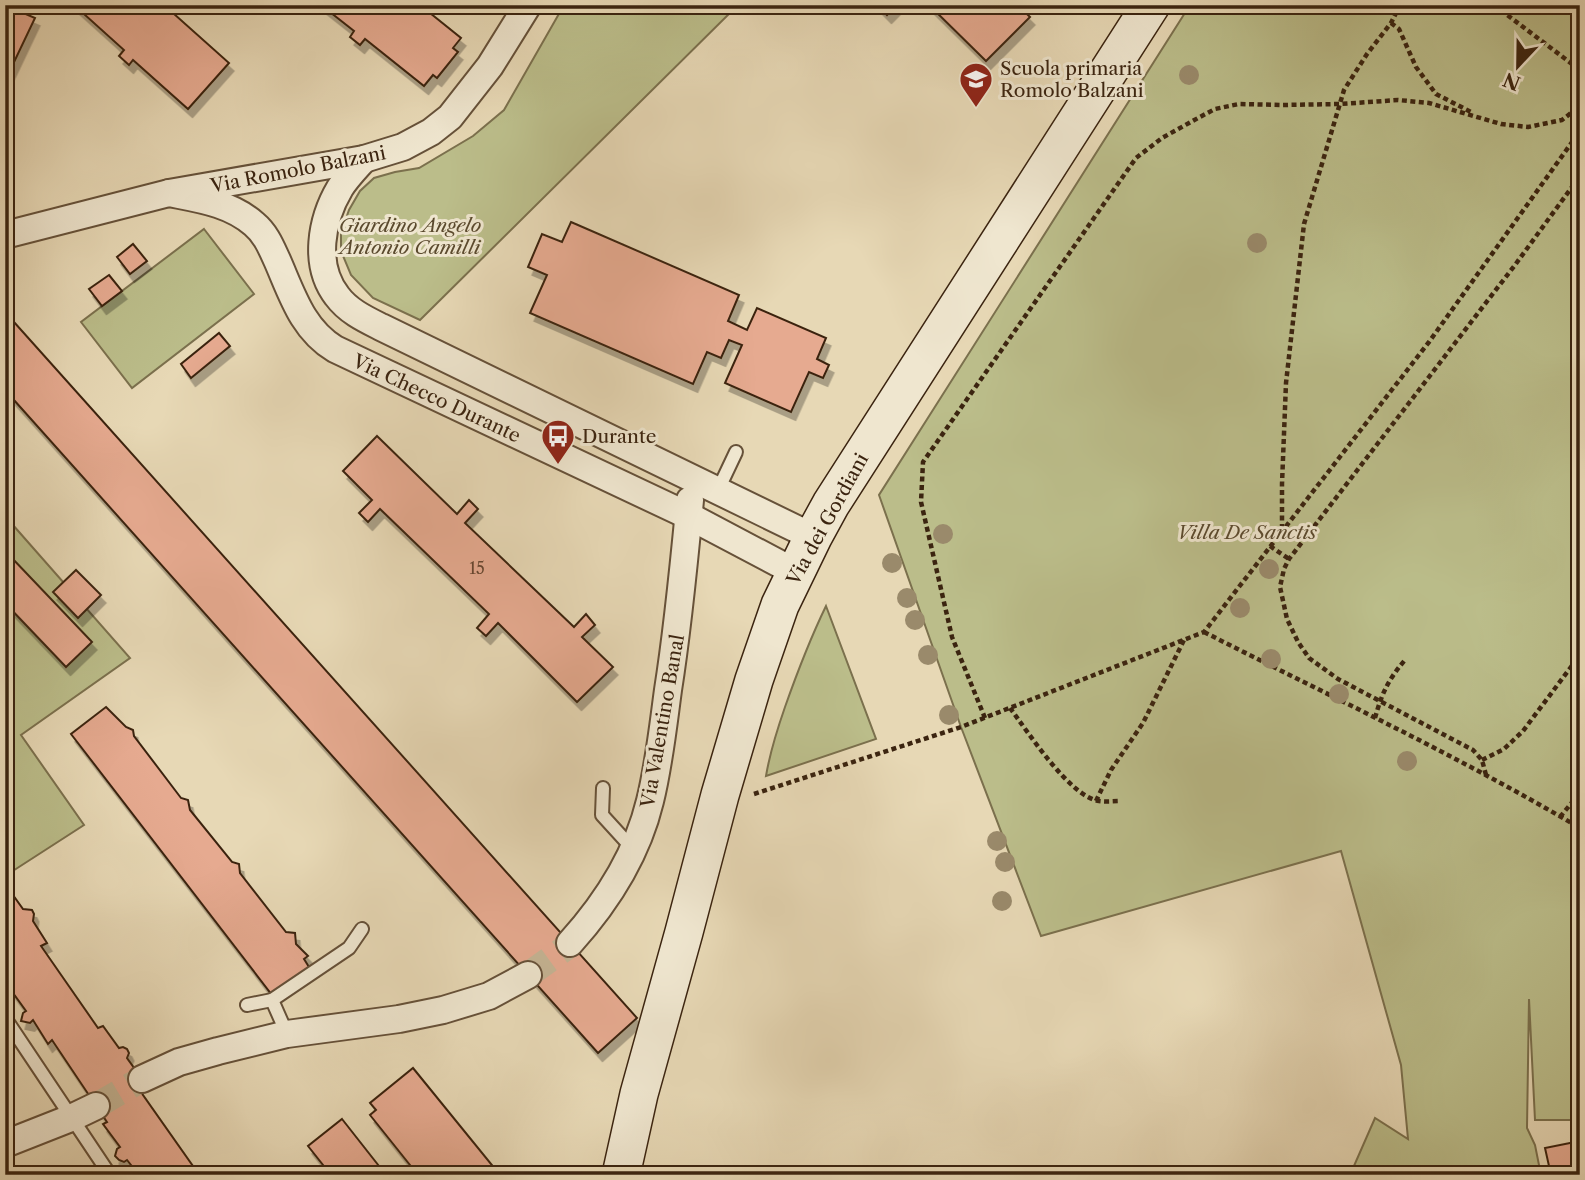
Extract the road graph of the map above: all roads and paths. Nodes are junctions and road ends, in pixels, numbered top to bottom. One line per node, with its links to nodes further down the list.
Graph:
1 (1151, 5): 20 (street, Via dei Gordiani)
2 (1400, 5): 5 (path)
3 (1494, 5): 6 (path)
4 (521, 8): 11 (street, Via Romolo Balzani)
5 (1391, 23): 7 (path); 9 (path)
6 (1580, 70)
7 (1340, 104): 9 (path); 19 (path); 30 (path)
8 (1580, 107): 9 (path)
9 (1501, 124)
10 (1580, 131): 19 (path)
11 (364, 159): 13 (street, Via Romolo Balzani); 16 (street, Via Checco Durante)
12 (1580, 176): 22 (path)
13 (169, 193): 14 (street, Via Romolo Balzani); 18 (street, Via Checco Durante)
14 (5, 235)
15 (736, 452): 17 (lane)
16 (692, 477): 17 (street, Via Checco Durante); 18 (street, Via Valentino Banal)
17 (718, 490): 20 (street, Via Checco Durante)
18 (689, 516): 23 (street, Via Checco Durante); 41 (street, Via Valentino Banal)
19 (1282, 530): 21 (path)
20 (813, 537): 23 (street, Via dei Gordiani)
21 (1270, 545): 22 (path); 24 (path)
22 (1289, 559): 28 (path)
23 (795, 572): 50 (street, Via dei Gordiani)
24 (1203, 632): 25 (path); 31 (path)
25 (1184, 639): 29 (path); 37 (path)
26 (1580, 655): 32 (path)
27 (1405, 660): 28 (path)
28 (1380, 701): 31 (path); 32 (path)
29 (1010, 708): 30 (path); 37 (path)
30 (985, 718): 35 (path)
31 (1375, 718): 33 (path)
32 (1482, 760): 33 (path)
33 (1486, 775): 39 (path)
34 (603, 788): 41 (lane)
35 (745, 797)
36 (1574, 800): 39 (path)
37 (1096, 801): 38 (path)
38 (1121, 801)
39 (1560, 817): 40 (path)
40 (1580, 828)
41 (633, 849): 43 (street, Via Valentino Banal)
42 (362, 929): 45 (lane)
43 (570, 943)
44 (528, 975): 48 (street)
45 (272, 1000): 46 (lane); 48 (lane)
46 (247, 1005)
47 (5, 1018): 52 (lane)
48 (287, 1034): 49 (street)
49 (142, 1079)
50 (639, 1094): 55 (street, Via dei Gordiani); 56 (street, Via dei Gordiani)
51 (96, 1106): 52 (street)
52 (71, 1118): 53 (street); 54 (lane)
53 (5, 1144)
54 (110, 1175)
55 (604, 1175)
56 (621, 1175)

